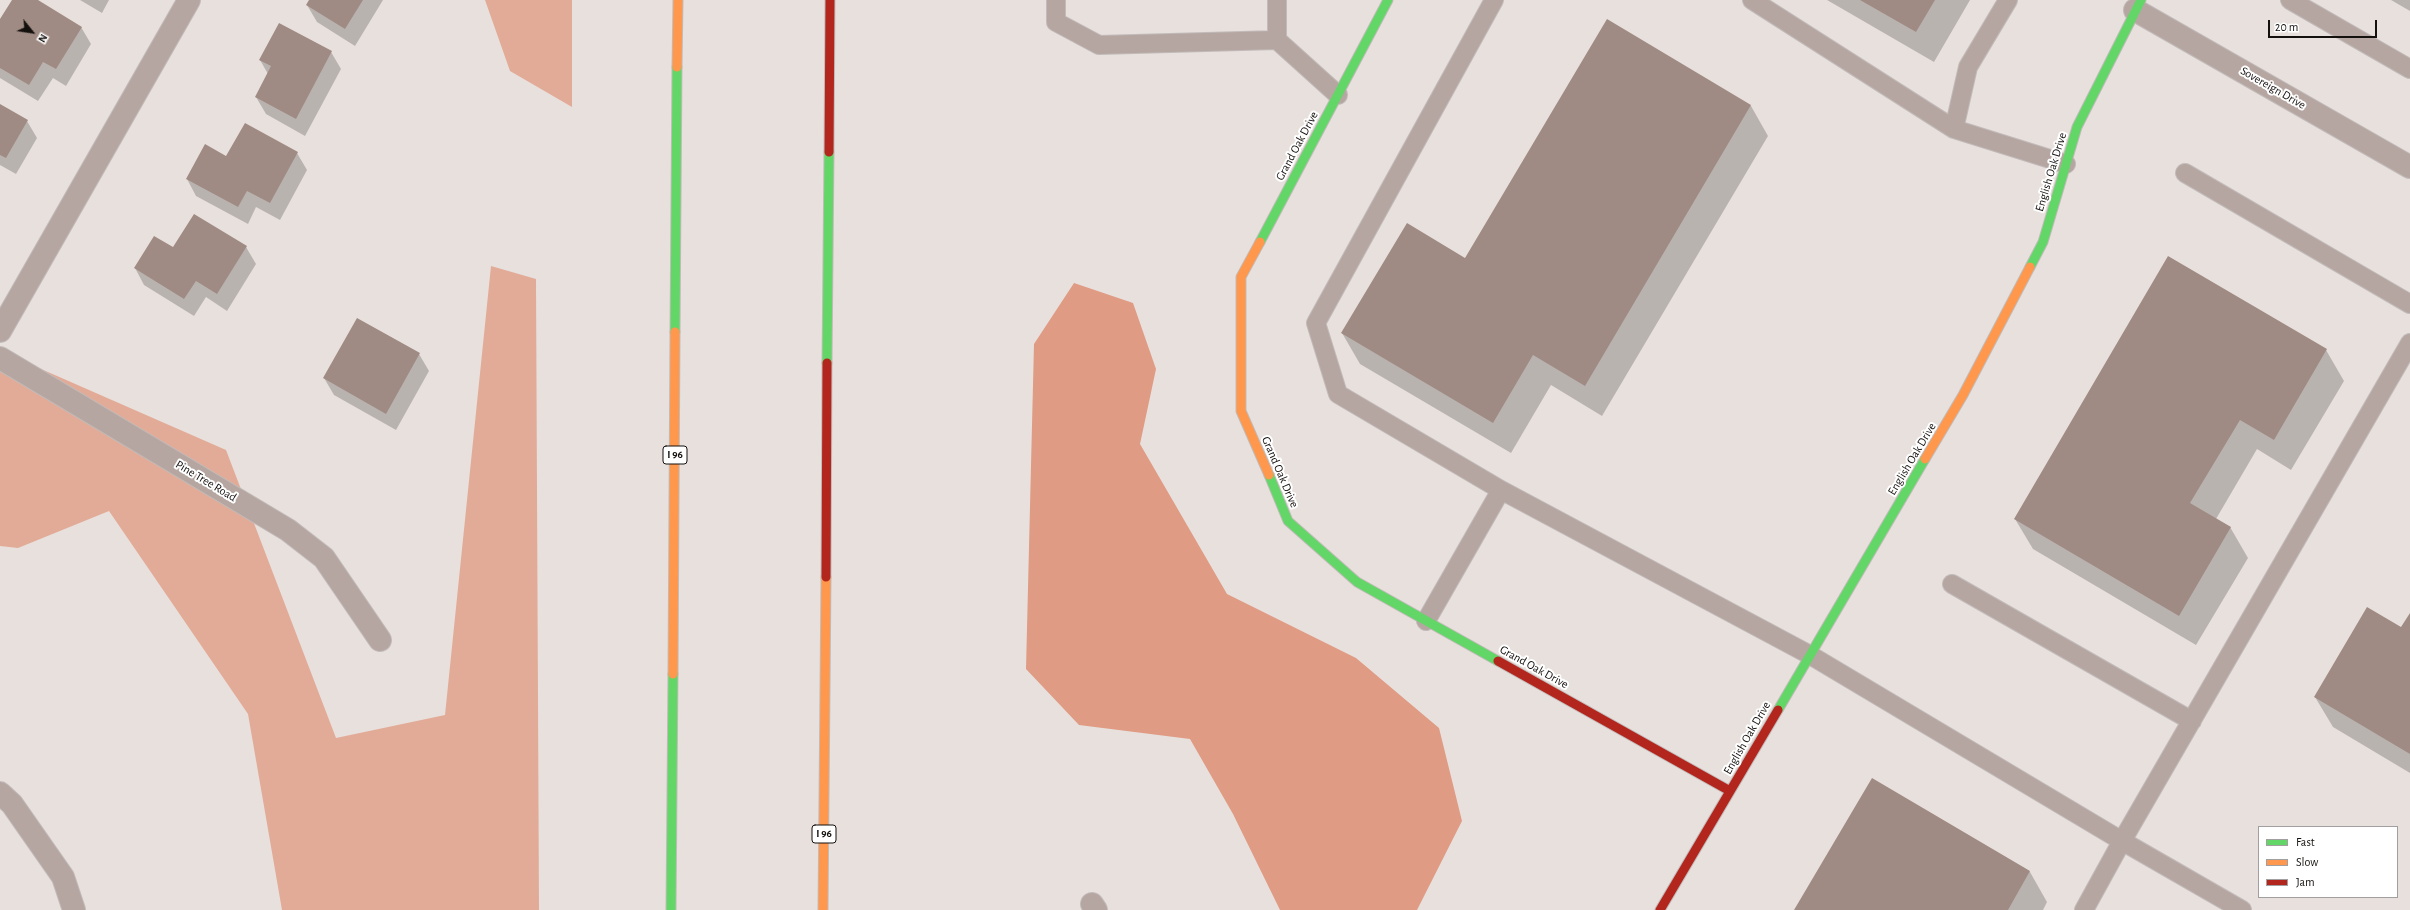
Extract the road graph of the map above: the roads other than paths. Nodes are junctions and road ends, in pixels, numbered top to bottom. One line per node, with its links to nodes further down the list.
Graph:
1 (189, 0): 20 (street)
2 (678, 0): 33 (main road, I 96)
3 (830, 0): 34 (main road, I 96)
4 (1056, 0): 12 (lane)
5 (1277, 0): 12 (lane)
6 (1388, 0): 14 (main road, Grand Oak Drive)
7 (1494, 0): 23 (lane)
8 (1752, 0): 15 (lane)
9 (2008, 0): 15 (lane)
10 (2290, 0): 13 (lane)
11 (2138, 5): 16 (main road, English Oak Drive); 17 (street, Sovereign Drive)
12 (1277, 40): 14 (lane)
13 (2410, 69)
14 (1338, 96): 25 (main road, Grand Oak Drive)
15 (1954, 129): 16 (lane)
16 (2066, 164): 27 (main road, English Oak Drive)
17 (2410, 167)
18 (2185, 172): 19 (lane)
19 (2410, 304)
20 (0, 331)
21 (2410, 343): 28 (lane)
22 (0, 358): 26 (street, Pine Tree Road)
23 (1501, 490): 25 (lane); 27 (lane)
24 (1952, 584): 28 (lane)
25 (1426, 620): 29 (main road, Grand Oak Drive)
26 (380, 640)
27 (1810, 655): 29 (main road, English Oak Drive); 31 (lane)
28 (2192, 720): 31 (lane)
29 (1730, 791): 35 (main road, English Oak Drive)
30 (0, 793): 32 (street)
31 (2122, 841): 36 (lane); 37 (lane)
32 (74, 910)
33 (671, 910)
34 (823, 910)
35 (1660, 910)
36 (2084, 910)
37 (2242, 910)

